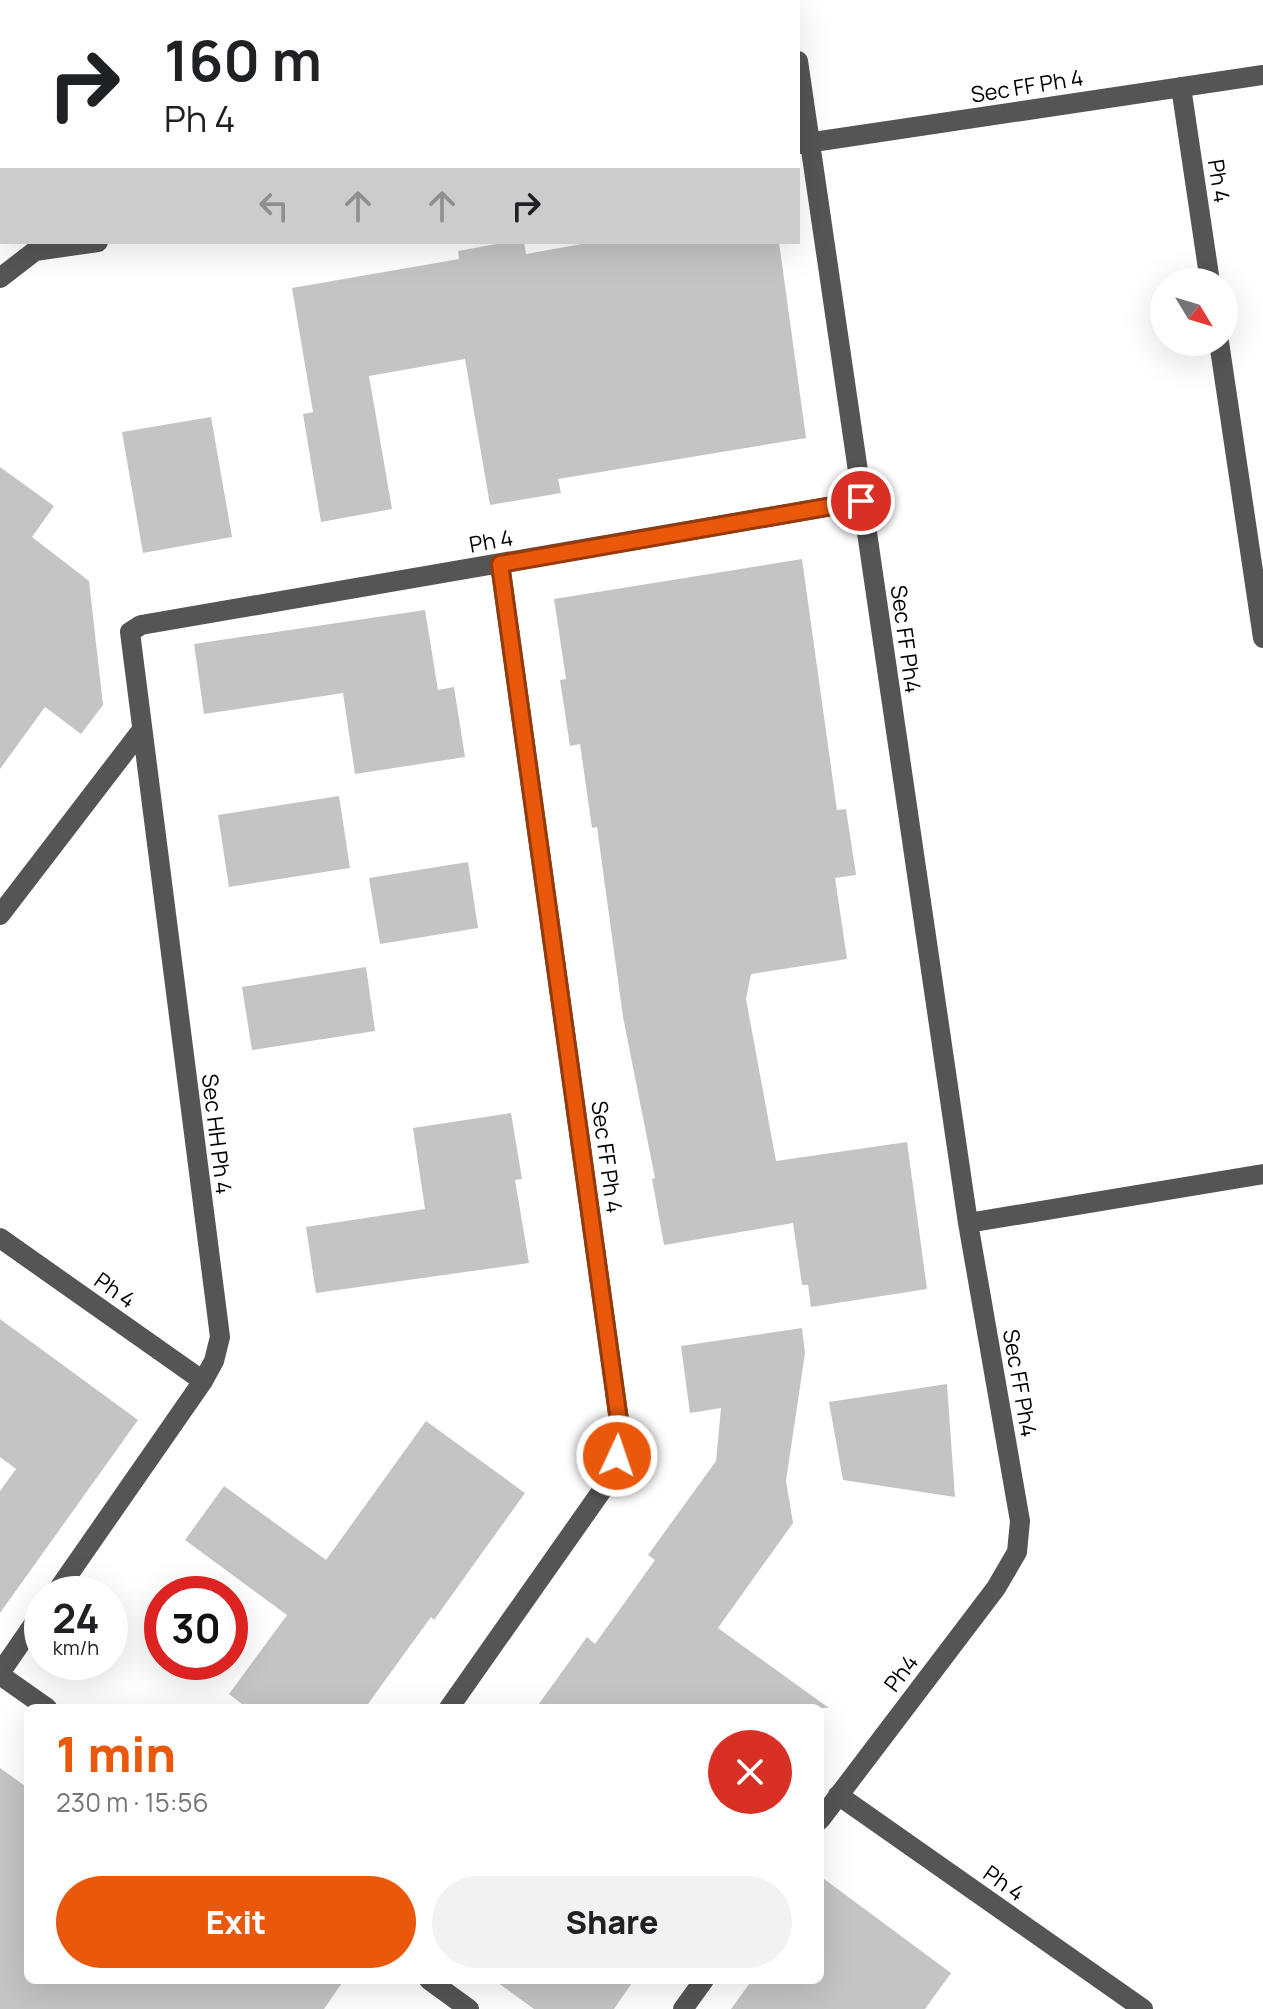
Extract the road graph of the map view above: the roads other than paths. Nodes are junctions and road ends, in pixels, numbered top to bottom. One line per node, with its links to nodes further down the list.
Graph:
1 (1263, 75): 2 (street, Sec FF Ph 4)
2 (1181, 87): 4 (street, Sec FF Ph 4); 6 (street, Ph 4)
3 (800, 89): 4 (street, Sec FF Ph4)
4 (804, 144): 9 (street, Sec FF Ph4)
5 (84, 244): 7 (street)
6 (1208, 268)
7 (0, 278)
8 (1221, 356): 12 (street)
9 (861, 501): 10 (street, Ph 4); 16 (street, Sec FF Ph4)
10 (500, 564): 11 (street, Ph 4); 24 (street, Sec FF Ph 4)
11 (130, 632): 13 (street, Sec HH Ph 4)
12 (1263, 638)
13 (141, 731): 14 (street); 18 (street, Sec HH Ph 4)
14 (0, 915)
15 (1263, 1174): 16 (street)
16 (968, 1223): 19 (street, Sec FF Ph4)
17 (0, 1238): 18 (street, Ph 4)
18 (203, 1381): 20 (street, Sec HH Ph 4)
19 (1017, 1552): 25 (street, Ph4)
20 (68, 1576)
21 (24, 1639): 22 (street)
22 (0, 1674): 23 (street)
23 (41, 1704)
24 (452, 1704)
25 (838, 1795): 26 (street, Ph4); 31 (street, Ph 4)
26 (824, 1814)
27 (435, 1984): 29 (street)
28 (701, 1984): 30 (street)
29 (469, 2009)
30 (683, 2009)
31 (1143, 2009)

